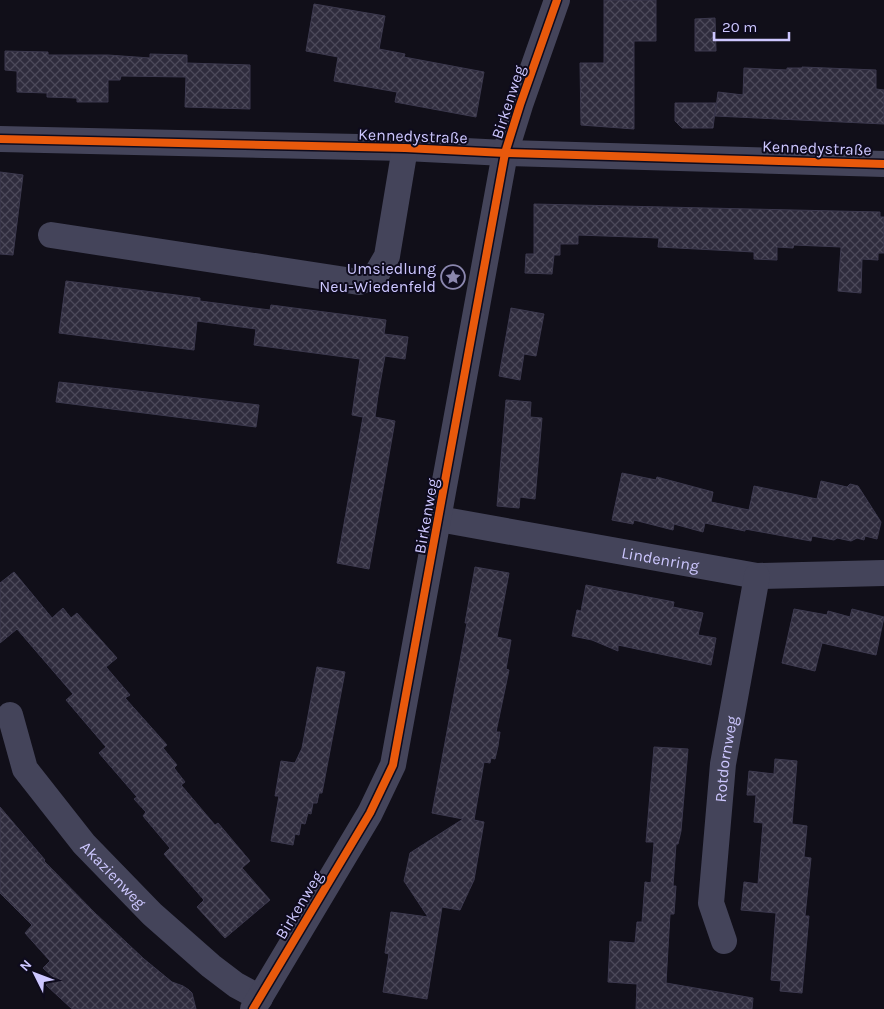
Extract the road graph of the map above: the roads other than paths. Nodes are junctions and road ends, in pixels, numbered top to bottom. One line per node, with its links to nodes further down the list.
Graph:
1 (557, 0): 4 (street, Birkenweg)
2 (0, 139): 3 (street, Kennedystraße)
3 (405, 148): 4 (street, Kennedystraße); 6 (street)
4 (505, 154): 5 (street, Kennedystraße); 7 (street, Birkenweg)
5 (884, 164)
6 (51, 234)
7 (439, 519): 9 (street, Lindenring); 12 (street, Birkenweg)
8 (884, 573): 9 (street, Lindenring)
9 (757, 576): 11 (street, Rotdornweg)
10 (10, 715): 12 (street, Akazienweg)
11 (724, 942)
12 (257, 1003)

